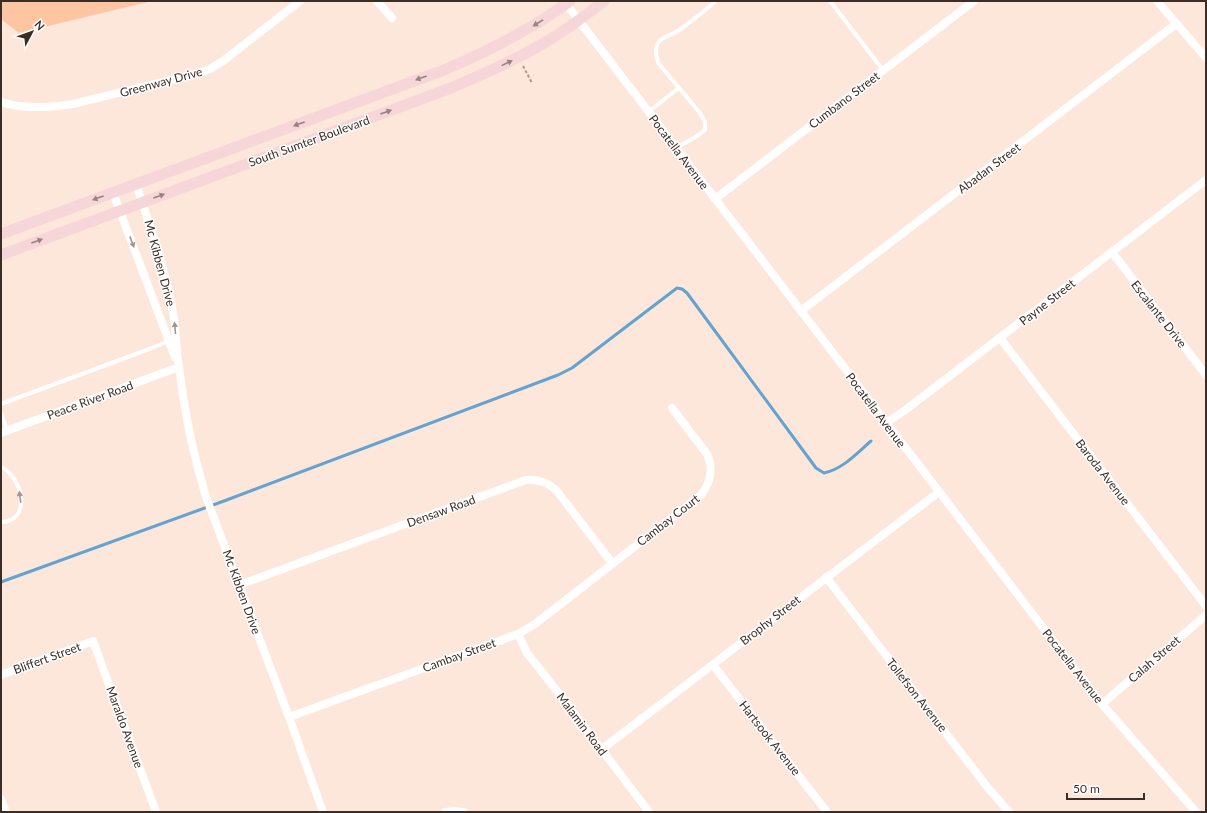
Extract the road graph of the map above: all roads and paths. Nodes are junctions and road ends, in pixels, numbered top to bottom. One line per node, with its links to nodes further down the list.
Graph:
1 (300, 1): 17 (street, Greenway Drive)
2 (377, 1): 9 (street)
3 (604, 1): 10 (main road, South Sumter Boulevard)
4 (716, 1): 16 (lane)
5 (830, 1): 14 (lane)
6 (974, 1): 14 (street, Cumbano Street)
7 (1157, 1): 11 (street)
8 (567, 2): 10 (street, Pocatella Avenue); 21 (main road, South Sumter Boulevard, one-way to 21)
9 (392, 18)
10 (579, 21): 12 (main road, South Sumter Boulevard); 18 (street, Pocatella Avenue)
11 (1176, 24): 13 (street); 29 (street, Abadan Street)
12 (518, 58): 15 (path); 24 (main road, South Sumter Boulevard, one-way to 12)
13 (1206, 58)
14 (883, 71): 23 (street, Cumbano Street)
15 (532, 83)
16 (679, 88): 18 (lane); 19 (lane)
17 (1, 102)
18 (648, 112): 19 (street, Pocatella Avenue)
19 (676, 148): 23 (street, Pocatella Avenue)
20 (1206, 180): 27 (street, Payne Street)
21 (136, 184): 22 (main road, South Sumter Boulevard); 24 (street, Mc Kibben Drive)
22 (113, 193): 25 (street, Mc Kibben Drive); 26 (main road, South Sumter Boulevard, one-way to 26)
23 (715, 200): 29 (street, Pocatella Avenue)
24 (142, 203): 25 (main road, South Sumter Boulevard); 32 (street, Mc Kibben Drive, one-way to 24)
25 (120, 211): 28 (main road, South Sumter Boulevard, one-way to 25); 31 (street, Mc Kibben Drive, one-way to 31)
26 (1, 234)
27 (1112, 252): 30 (street, Payne Street); 33 (street, Escalante Drive)
28 (1, 255)
29 (801, 311): 37 (street, Pocatella Avenue)
30 (1000, 338): 37 (street, Payne Street); 45 (street, Baroda Avenue)
31 (169, 341): 32 (street, Mc Kibben Drive); 34 (lane)
32 (179, 367): 38 (street, Peace River Road); 44 (street, Mc Kibben Drive)
33 (1206, 375)
34 (1, 404)
35 (672, 408): 42 (street, Cambay Court)
36 (1, 412): 38 (lane)
37 (886, 423): 40 (street, Pocatella Avenue)
38 (4, 432)
39 (1, 467): 41 (lane, one-way to 39)
40 (939, 492): 43 (street, Brophy Street); 51 (street, Pocatella Avenue)
41 (1, 522)
42 (612, 563): 44 (street, Densaw Road); 47 (street, Cambay Street)
43 (826, 577): 49 (street, Brophy Street); 62 (street, Tollefson Avenue)
44 (239, 585): 52 (street, Mc Kibben Drive)
45 (1206, 606)
46 (1206, 615): 51 (street, Calah Street)
47 (518, 634): 52 (street, Cambay Street); 53 (street, Malamin Road)
48 (93, 641): 50 (street, Bliffert Street); 56 (street, Maraldo Avenue)
49 (713, 665): 53 (street, Brophy Street); 61 (street, Hartsook Avenue)
50 (1, 675)
51 (1102, 704): 63 (street, Pocatella Avenue)
52 (289, 718): 57 (street, Mc Kibben Drive)
53 (602, 749): 60 (street, Malamin Road)
54 (1, 799): 55 (street)
55 (6, 812)
56 (156, 812)
57 (323, 812)
58 (445, 812): 59 (street)
59 (464, 812)
60 (649, 812)
61 (827, 812)
62 (1008, 812)
63 (1196, 812)

